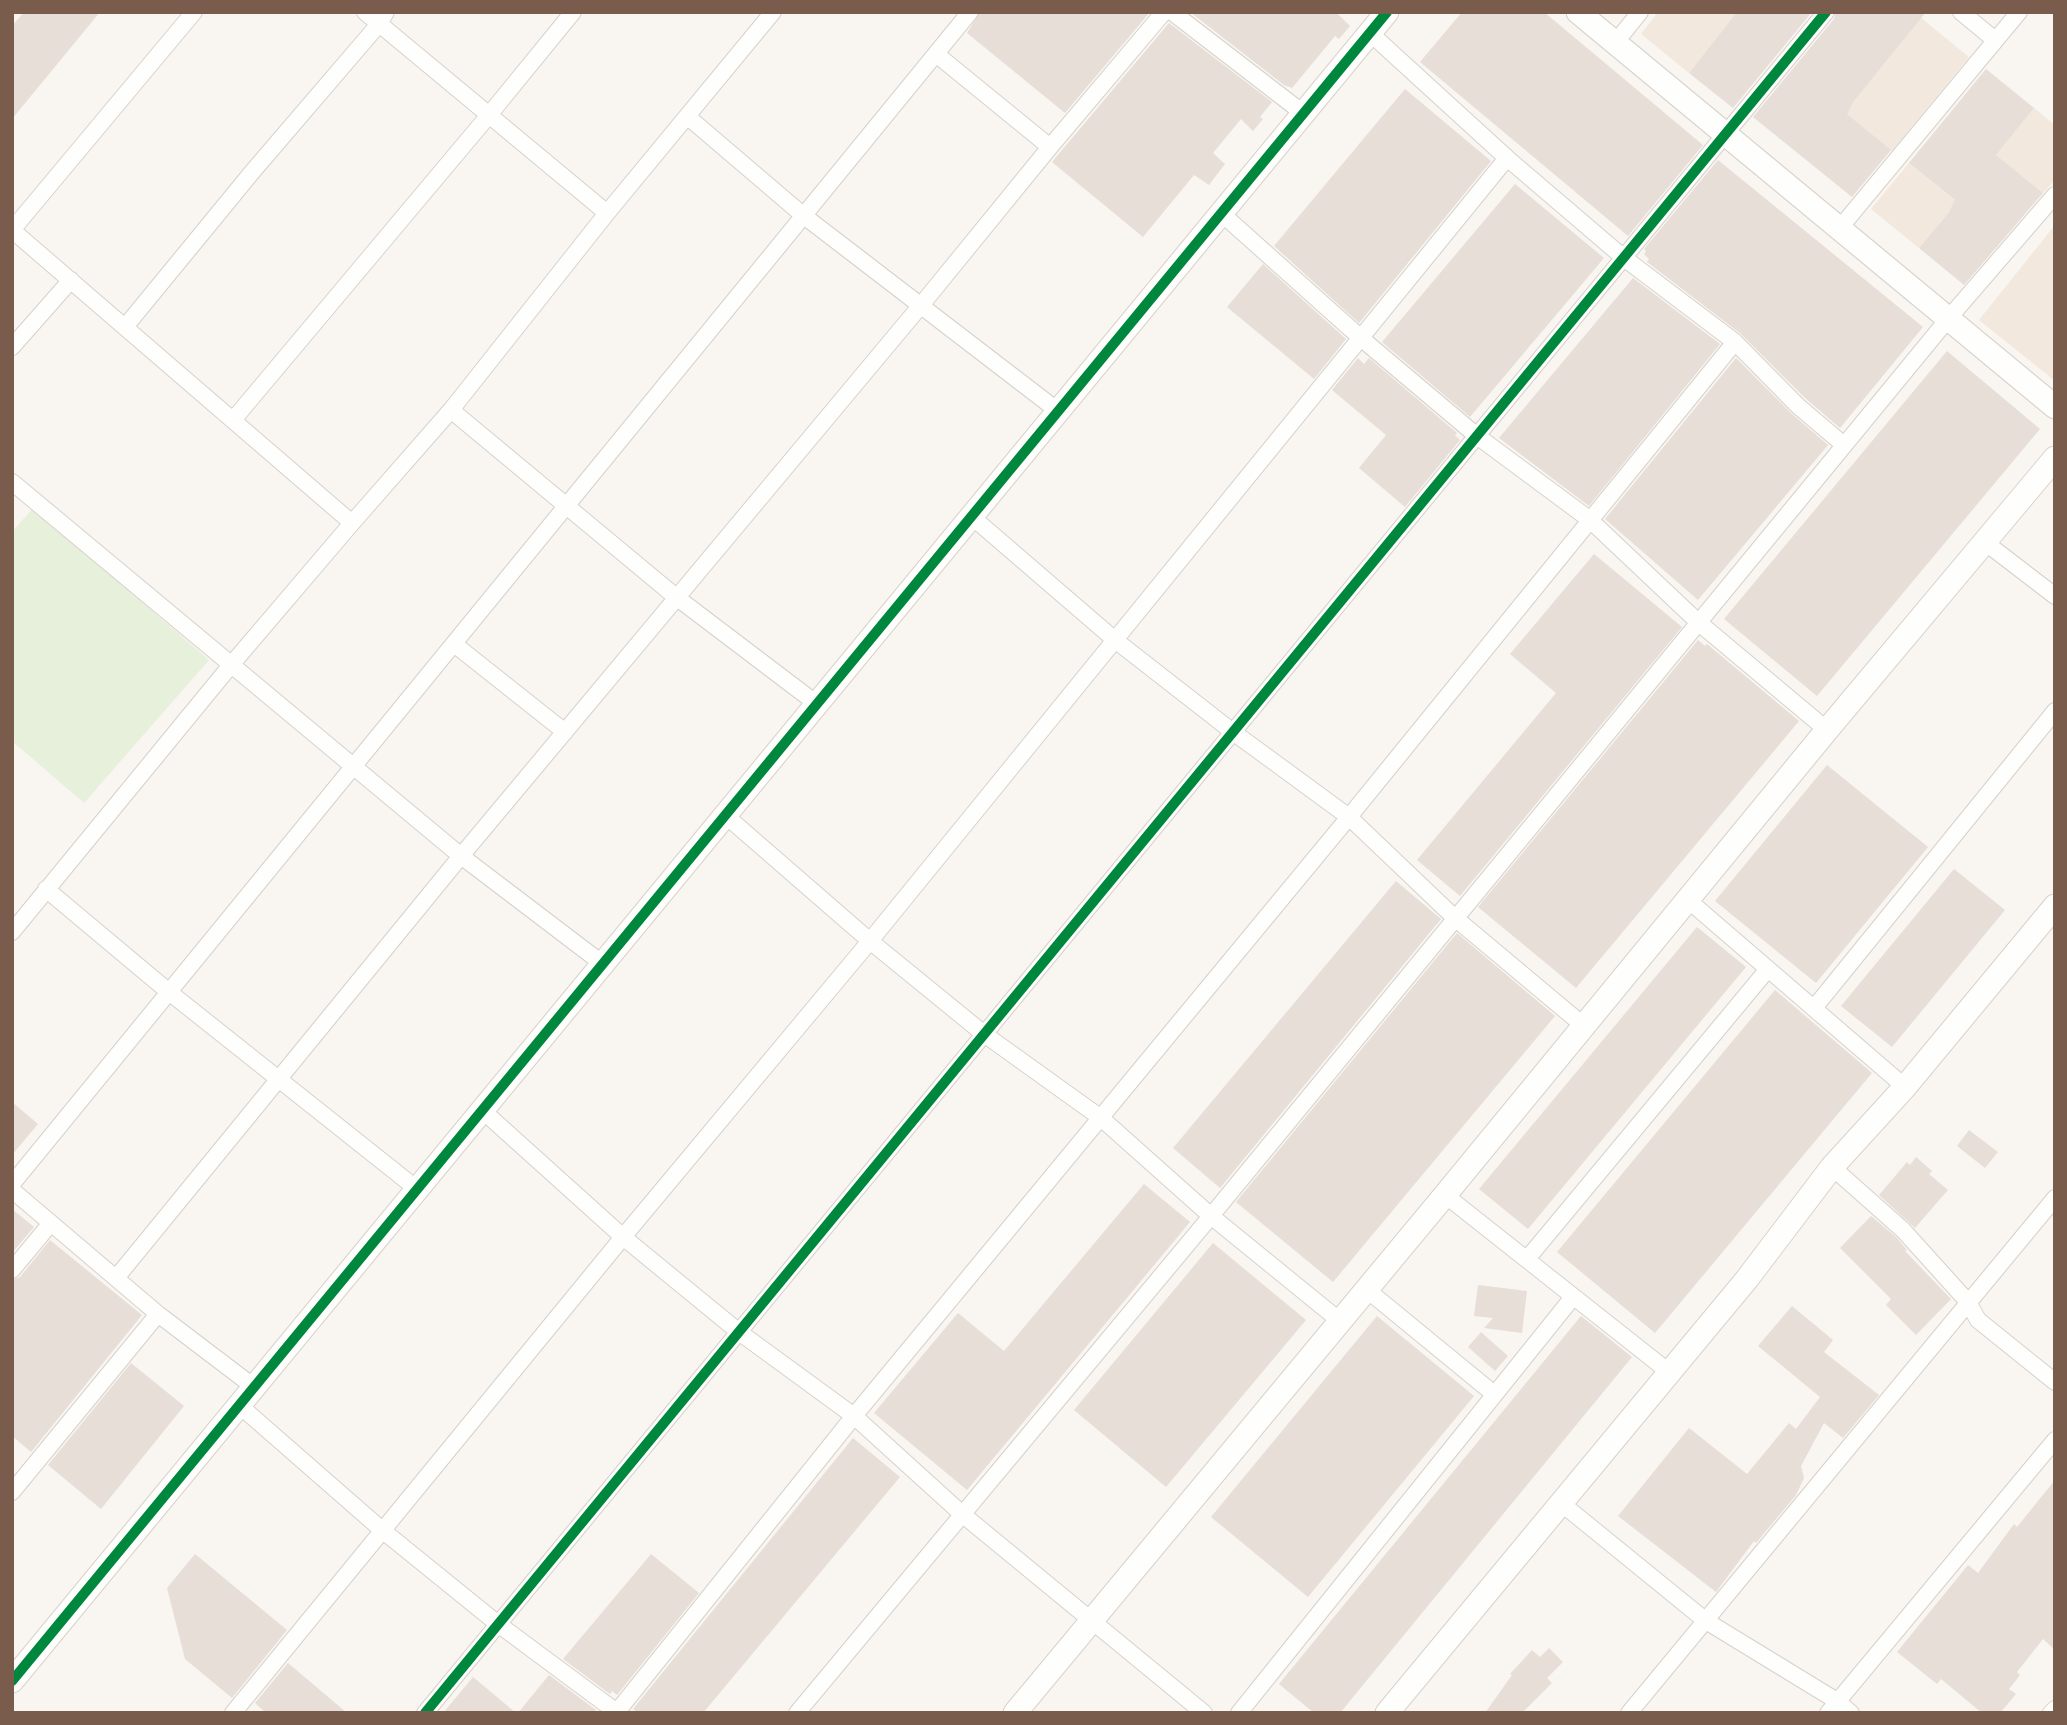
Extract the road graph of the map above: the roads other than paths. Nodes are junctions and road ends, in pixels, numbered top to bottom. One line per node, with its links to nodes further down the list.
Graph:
1 (194, 12): 30 (street)
2 (365, 12): 14 (street)
3 (573, 12): 20 (street)
4 (773, 12): 21 (street)
5 (970, 12): 18 (street)
6 (1164, 12): 23 (street)
7 (1172, 12): 19 (street)
8 (1387, 12): 15 (street)
9 (1578, 12): 17 (street)
10 (1640, 12): 17 (street)
11 (1826, 12): 22 (street)
12 (1961, 12): 16 (street)
13 (2019, 12): 16 (street)
14 (383, 18): 20 (street); 35 (street)
15 (1370, 33): 19 (street); 24 (street)
16 (1995, 40): 29 (street)
17 (1615, 43): 22 (street)
18 (936, 54): 23 (street); 28 (street)
19 (1303, 113): 27 (street)
20 (489, 115): 26 (street); 42 (street)
21 (688, 117): 26 (street); 28 (street)
22 (1726, 134): 29 (street); 31 (street)
23 (1050, 147): 33 (street)
24 (1507, 158): 31 (street); 36 (street)
25 (2055, 195): 34 (street)
26 (607, 213): 40 (street)
27 (1222, 213): 36 (street); 41 (street)
28 (804, 216): 33 (street); 47 (street)
29 (1839, 229): 34 (street)
30 (12, 230): 32 (street)
31 (1624, 258): 37 (street); 43 (street)
32 (71, 280): 35 (street); 38 (street)
33 (922, 304): 41 (street); 53 (street)
34 (1948, 319): 39 (street); 44 (street)
35 (125, 327): 42 (street)
36 (1362, 339): 43 (street); 55 (street)
37 (1735, 342): 44 (street); 49 (street)
38 (12, 347)
39 (2055, 407)
40 (451, 411): 47 (street); 50 (street)
41 (1058, 411): 48 (street)
42 (233, 420): 50 (street)
43 (1477, 436): 49 (street); 62 (street)
44 (1844, 445): 54 (street)
45 (2055, 458): 51 (street)
46 (12, 482): 57 (street)
47 (566, 506): 53 (street); 56 (street)
48 (971, 516): 55 (street); 58 (street)
49 (1589, 519): 54 (street); 65 (street)
50 (352, 523): 57 (street)
51 (1986, 542): 52 (street); 60 (street)
52 (2055, 596)
53 (676, 597): 58 (street); 61 (street)
54 (1698, 622): 60 (street); 70 (street)
55 (1115, 640): 62 (street); 72 (street)
56 (454, 644): 61 (street); 63 (street)
57 (232, 666): 63 (street); 67 (street)
58 (817, 704): 64 (street)
59 (2055, 711): 76 (street)
60 (1827, 730): 68 (street)
61 (565, 732): 66 (street)
62 (1233, 732): 65 (street); 78 (street)
63 (354, 765): 66 (street); 75 (street)
64 (725, 815): 72 (street); 73 (street)
65 (1349, 817): 70 (street); 82 (street)
66 (461, 856): 73 (street); 79 (street)
67 (46, 889): 71 (street); 75 (street)
68 (1688, 901): 74 (street); 77 (street)
69 (2055, 906): 80 (street)
70 (1455, 918): 77 (street); 89 (street)
71 (13, 929)
72 (870, 941): 78 (street); 91 (street)
73 (603, 964): 81 (street)
74 (1768, 969): 76 (street); 92 (street)
75 (169, 992): 79 (street); 84 (street)
76 (1814, 1008): 80 (street)
77 (1584, 1026): 87 (street)
78 (984, 1034): 82 (street); 100 (street)
79 (279, 1080): 85 (street); 94 (street)
80 (1905, 1087): 83 (street)
81 (482, 1110): 85 (street); 91 (street)
82 (1101, 1118): 89 (street); 106 (street)
83 (1832, 1167): 97 (street); 101 (street)
84 (12, 1184)
85 (417, 1189): 103 (street)
86 (12, 1190): 90 (street)
87 (1445, 1195): 92 (street); 95 (street)
88 (2055, 1199): 97 (street)
89 (1211, 1216): 99 (street); 110 (street)
90 (51, 1223): 93 (street); 94 (street)
91 (623, 1237): 100 (street); 111 (street)
92 (1527, 1259): 96 (street)
93 (12, 1270)
94 (116, 1278): 98 (street)
95 (1366, 1289): 99 (street); 104 (street)
96 (1573, 1297): 101 (street); 104 (street)
97 (1968, 1301): 102 (street); 113 (street)
98 (158, 1314): 103 (street); 108 (street)
99 (1340, 1321): 112 (street)
100 (739, 1332): 106 (street); 114 (street)
101 (1669, 1372): 109 (street)
102 (2055, 1382)
103 (254, 1387): 105 (street)
104 (1494, 1394): 124 (street)
105 (239, 1405): 111 (street); 115 (street)
106 (855, 1416): 110 (street); 119 (street)
107 (2055, 1440): 116 (street)
108 (12, 1492)
109 (1561, 1503): 113 (street); 125 (street)
110 (962, 1514): 112 (street); 121 (street)
111 (382, 1530): 114 (street); 118 (street)
112 (1093, 1621): 122 (street); 123 (street)
113 (1706, 1621): 116 (street); 126 (street)
114 (498, 1624): 119 (street); 120 (street)
115 (12, 1681)
116 (1832, 1707): 127 (street)
117 (2055, 1709): 128 (street)
118 (242, 1710)
119 (617, 1712)
120 (425, 1713)
121 (797, 1713)
122 (1014, 1713)
123 (1204, 1713)
124 (1239, 1713)
125 (1388, 1713)
126 (1629, 1713)
127 (1851, 1713)
128 (2051, 1713)

